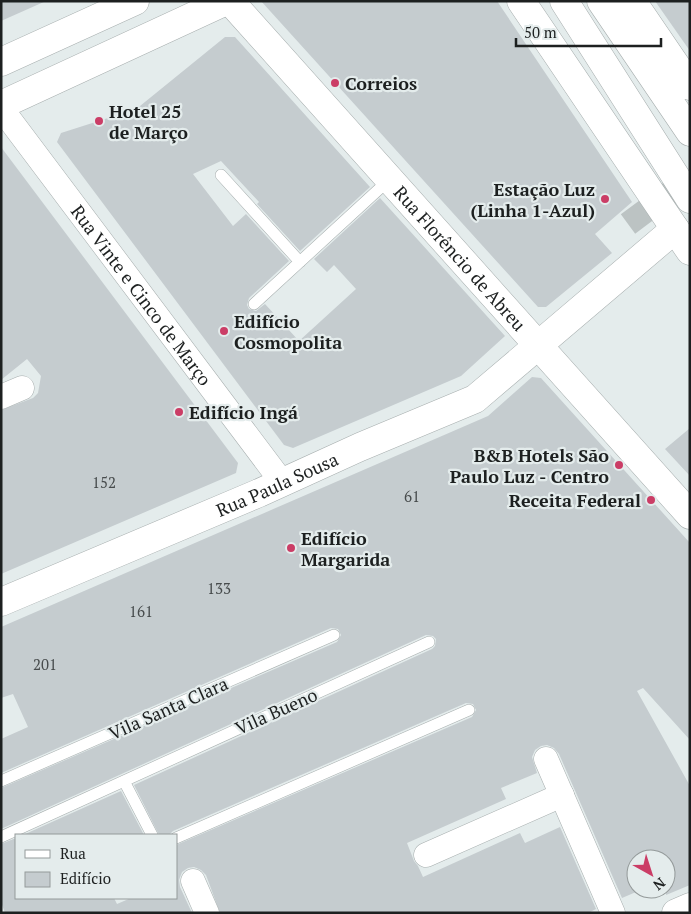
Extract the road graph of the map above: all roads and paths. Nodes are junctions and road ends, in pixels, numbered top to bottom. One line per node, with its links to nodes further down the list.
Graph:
1 (135, 1): 8 (main road)
2 (226, 1): 10 (main road)
3 (230, 1): 13 (main road, Rua Florêncio de Abreu)
4 (521, 1): 15 (main road)
5 (564, 1): 14 (main road)
6 (601, 1): 11 (main road)
7 (632, 1): 9 (main road)
8 (1, 62)
9 (690, 86)
10 (1, 106): 19 (street, Rua Vinte e Cinco de Março)
11 (690, 132)
12 (222, 176): 16 (lane)
13 (390, 179): 16 (lane); 18 (main road, Rua Florêncio de Abreu)
14 (690, 199)
15 (682, 240): 18 (main road, Rua Paula Sousa)
16 (300, 262): 17 (lane)
17 (254, 304)
18 (539, 345): 19 (main road, Rua Paula Sousa); 20 (main road, Rua Florêncio de Abreu)
19 (282, 482): 21 (main road, Rua Paula Sousa)
20 (690, 515)
21 (1, 602)
22 (334, 635): 26 (lane, Vila Santa Clara)
23 (429, 642): 27 (lane, Vila Bueno)
24 (469, 710): 31 (lane)
25 (546, 759): 28 (street)
26 (1, 781)
27 (124, 781): 29 (lane); 30 (lane, Vila Bueno)
28 (562, 795): 32 (street); 36 (street)
29 (151, 834)
30 (1, 837)
31 (178, 837)
32 (426, 854)
33 (193, 881): 35 (street)
34 (690, 907): 37 (main road)
35 (207, 913)
36 (613, 913)
37 (676, 913)

